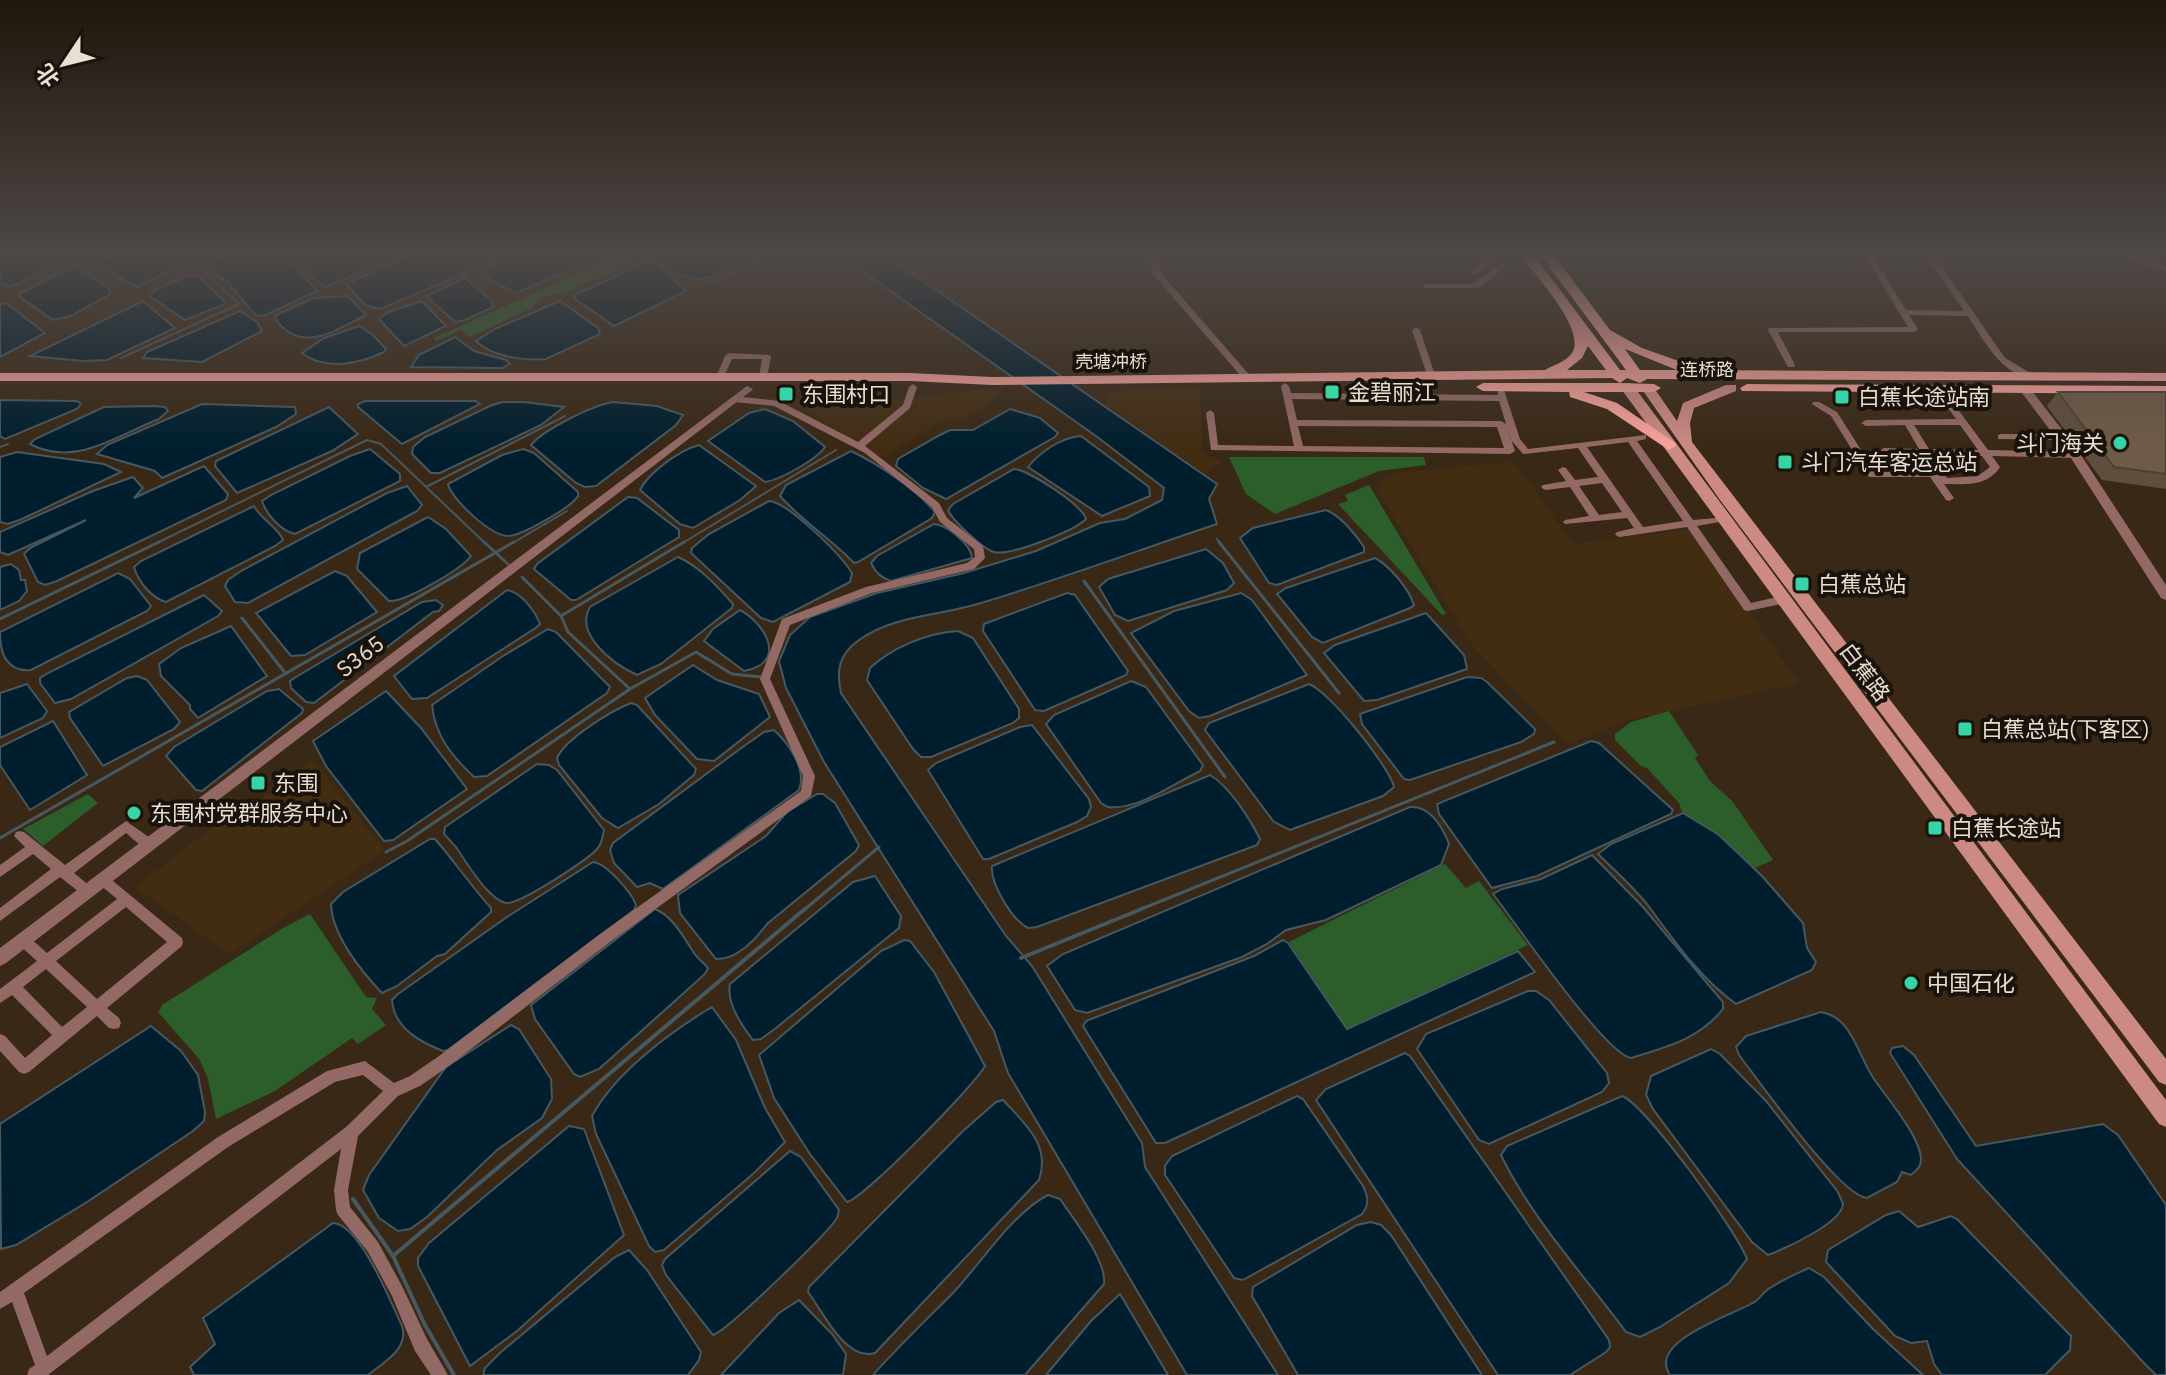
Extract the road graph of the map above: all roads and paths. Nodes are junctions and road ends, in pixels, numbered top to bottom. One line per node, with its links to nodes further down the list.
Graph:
1 (1196, 318): 18 (street)
2 (1575, 318): 6 (main road, 白蕉路)
3 (1907, 318): 9 (street)
4 (1974, 318): 8 (street)
5 (1594, 320): 12 (main road); 22 (main road)
6 (1579, 324): 10 (main road, 白蕉路); 21 (main road)
7 (1416, 330): 11 (street)
8 (2002, 360): 13 (street); 25 (street)
9 (1791, 365)
10 (1616, 374): 21 (main road, 连桥路); 22 (main road, 白蕉路)
11 (1431, 375): 18 (main road, 连桥路); 20 (main road, 连桥路)
12 (1715, 375): 22 (main road, 连桥路); 24 (main road, 连桥路)
13 (1991, 376): 24 (main road, 连桥路); 25 (main road, 连桥路)
14 (0, 377): 23 (main road)
15 (720, 377): 23 (main road); 26 (main road); 26 (street)
16 (2166, 377): 25 (main road, 连桥路)
17 (1231, 380): 18 (main road, 连桥路); 19 (main road, 壳塘冲桥)
18 (1249, 380): 32 (main road, 连桥路)
19 (992, 381): 26 (main road); 28 (main road)
20 (1515, 381): 21 (main road, 连桥路); 33 (main road, 连桥路)
21 (1541, 381): 22 (main road, 连桥路); 47 (main road)
22 (1632, 381): 29 (main road, 连桥路); 47 (main road, 白蕉路)
23 (214, 382): 26 (main road); 27 (main road)
24 (1746, 382): 25 (main road, 连桥路); 30 (main road, 连桥路)
25 (2027, 382): 31 (main road, 连桥路); 44 (street)
26 (748, 386): 28 (main road); 48 (street); 71 (street, S365)
27 (0, 387)
28 (913, 387): 48 (street)
29 (1647, 388): 30 (main road, 连桥路); 46 (main road, 白蕉路)
30 (1731, 388): 46 (main road)
31 (2166, 390)
32 (1287, 391): 33 (main road, 连桥路); 38 (street)
33 (1501, 392): 37 (street)
34 (1945, 398): 40 (street)
35 (1816, 404): 56 (street)
36 (1210, 413): 50 (street)
37 (1509, 418): 38 (street); 49 (street)
38 (1293, 419): 50 (street); 50 (street)
39 (1907, 422): 40 (street); 41 (street); 52 (street)
40 (1963, 422): 53 (street)
41 (1866, 423)
42 (1643, 437): 45 (street)
43 (2001, 437): 44 (street)
44 (2061, 437): 54 (street)
45 (1631, 439): 49 (street); 65 (street)
46 (1686, 443): 88 (main road, 白蕉路)
47 (1669, 445): 63 (main road, 白蕉路)
48 (858, 447): 89 (street)
49 (1582, 447): 57 (street)
50 (1299, 449)
51 (1884, 451): 52 (street)
52 (1926, 451): 53 (street); 56 (street)
53 (1986, 452): 54 (street); 56 (street)
54 (2074, 455): 68 (street)
55 (1563, 470): 58 (street)
56 (1936, 474): 60 (street)
57 (1605, 479): 58 (street); 61 (street)
58 (1572, 483): 59 (street); 62 (street)
59 (1546, 487)
60 (1949, 498)
61 (1629, 514): 62 (street); 66 (street)
62 (1596, 518): 64 (street)
63 (1722, 519): 65 (street); 69 (main road, 白蕉路)
64 (1568, 522)
65 (1690, 523): 66 (street); 69 (street)
66 (1641, 531): 67 (street)
67 (1620, 534)
68 (2166, 595)
69 (1781, 600): 90 (main road, 白蕉路)
70 (20, 836): 72 (street)
71 (149, 844): 73 (street); 75 (street, S365)
72 (34, 847): 73 (street); 74 (street)
73 (63, 871): 76 (street); 78 (street)
74 (0, 872)
75 (103, 880): 76 (street, S365); 77 (street)
76 (87, 891): 79 (street, S365)
77 (126, 899): 81 (street); 84 (street)
78 (0, 914)
79 (23, 940): 80 (street, S365); 81 (street)
80 (0, 958)
81 (46, 961): 82 (street); 84 (street)
82 (13, 987): 83 (street); 86 (street)
83 (0, 997)
84 (97, 1007): 85 (street); 86 (street)
85 (114, 1023)
86 (62, 1036): 87 (street)
87 (0, 1041)
88 (2166, 1075)
89 (393, 1091): 91 (street); 92 (street)
90 (2166, 1117)
91 (351, 1132): 94 (street); 95 (street)
92 (15, 1290): 93 (street); 94 (street)
93 (0, 1301)
94 (39, 1371)
95 (440, 1375)

